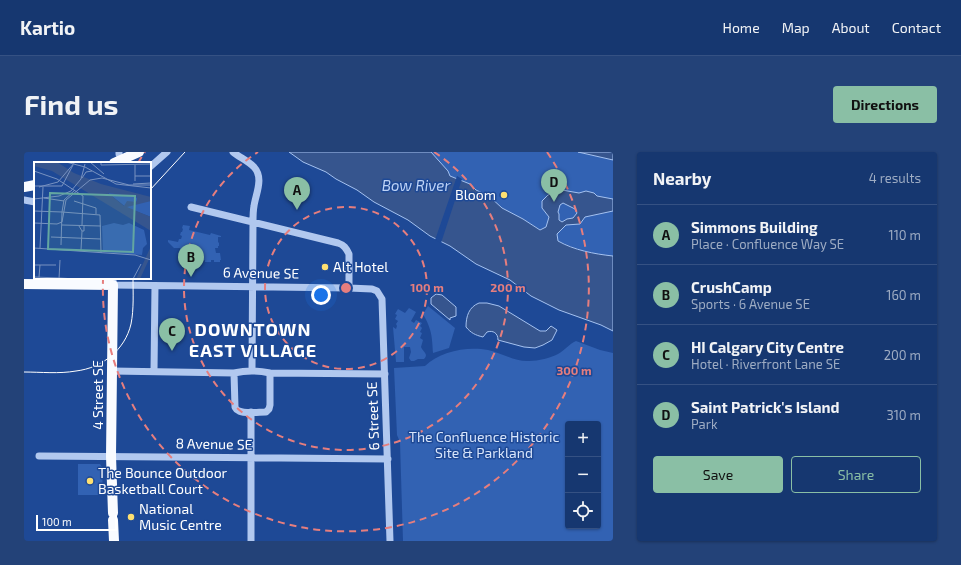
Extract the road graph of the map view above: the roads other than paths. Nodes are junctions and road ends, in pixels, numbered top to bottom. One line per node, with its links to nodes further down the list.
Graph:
1 (139, 152): 4 (main road, bridge)
2 (167, 152): 5 (street)
3 (233, 152): 13 (street)
4 (117, 156)
5 (151, 166)
6 (34, 185): 7 (main road)
7 (24, 187)
8 (24, 200): 9 (street)
9 (34, 202)
10 (34, 202): 11 (street)
11 (24, 203)
12 (191, 207): 13 (street)
13 (253, 222): 17 (street); 18 (street)
14 (113, 282): 15 (main road, 6 Avenue SE); 16 (street, 6 Avenue SE); 21 (main road, 4 Street SE)
15 (24, 284)
16 (155, 286): 17 (street, 6 Avenue SE); 22 (street)
17 (252, 287): 18 (street, 6 Avenue SE); 20 (street)
18 (349, 288): 19 (street, 6 Avenue SE)
19 (377, 292): 25 (street, 6 Street SE)
20 (252, 370): 23 (street); 24 (street)
21 (112, 371): 22 (street); 28 (main road, 4 Street SE)
22 (154, 371): 23 (street)
23 (234, 373): 26 (street)
24 (270, 373): 25 (street); 26 (street)
25 (385, 374): 30 (street, 6 Street SE)
26 (251, 412): 29 (street)
27 (39, 456): 28 (street, 8 Avenue SE)
28 (111, 456): 29 (street, 8 Avenue SE); 31 (main road, 4 Street SE)
29 (252, 458): 30 (street, 8 Avenue SE); 32 (street)
30 (388, 459): 33 (street, 6 Street SE)
31 (114, 541)
32 (251, 541)
33 (390, 541)

